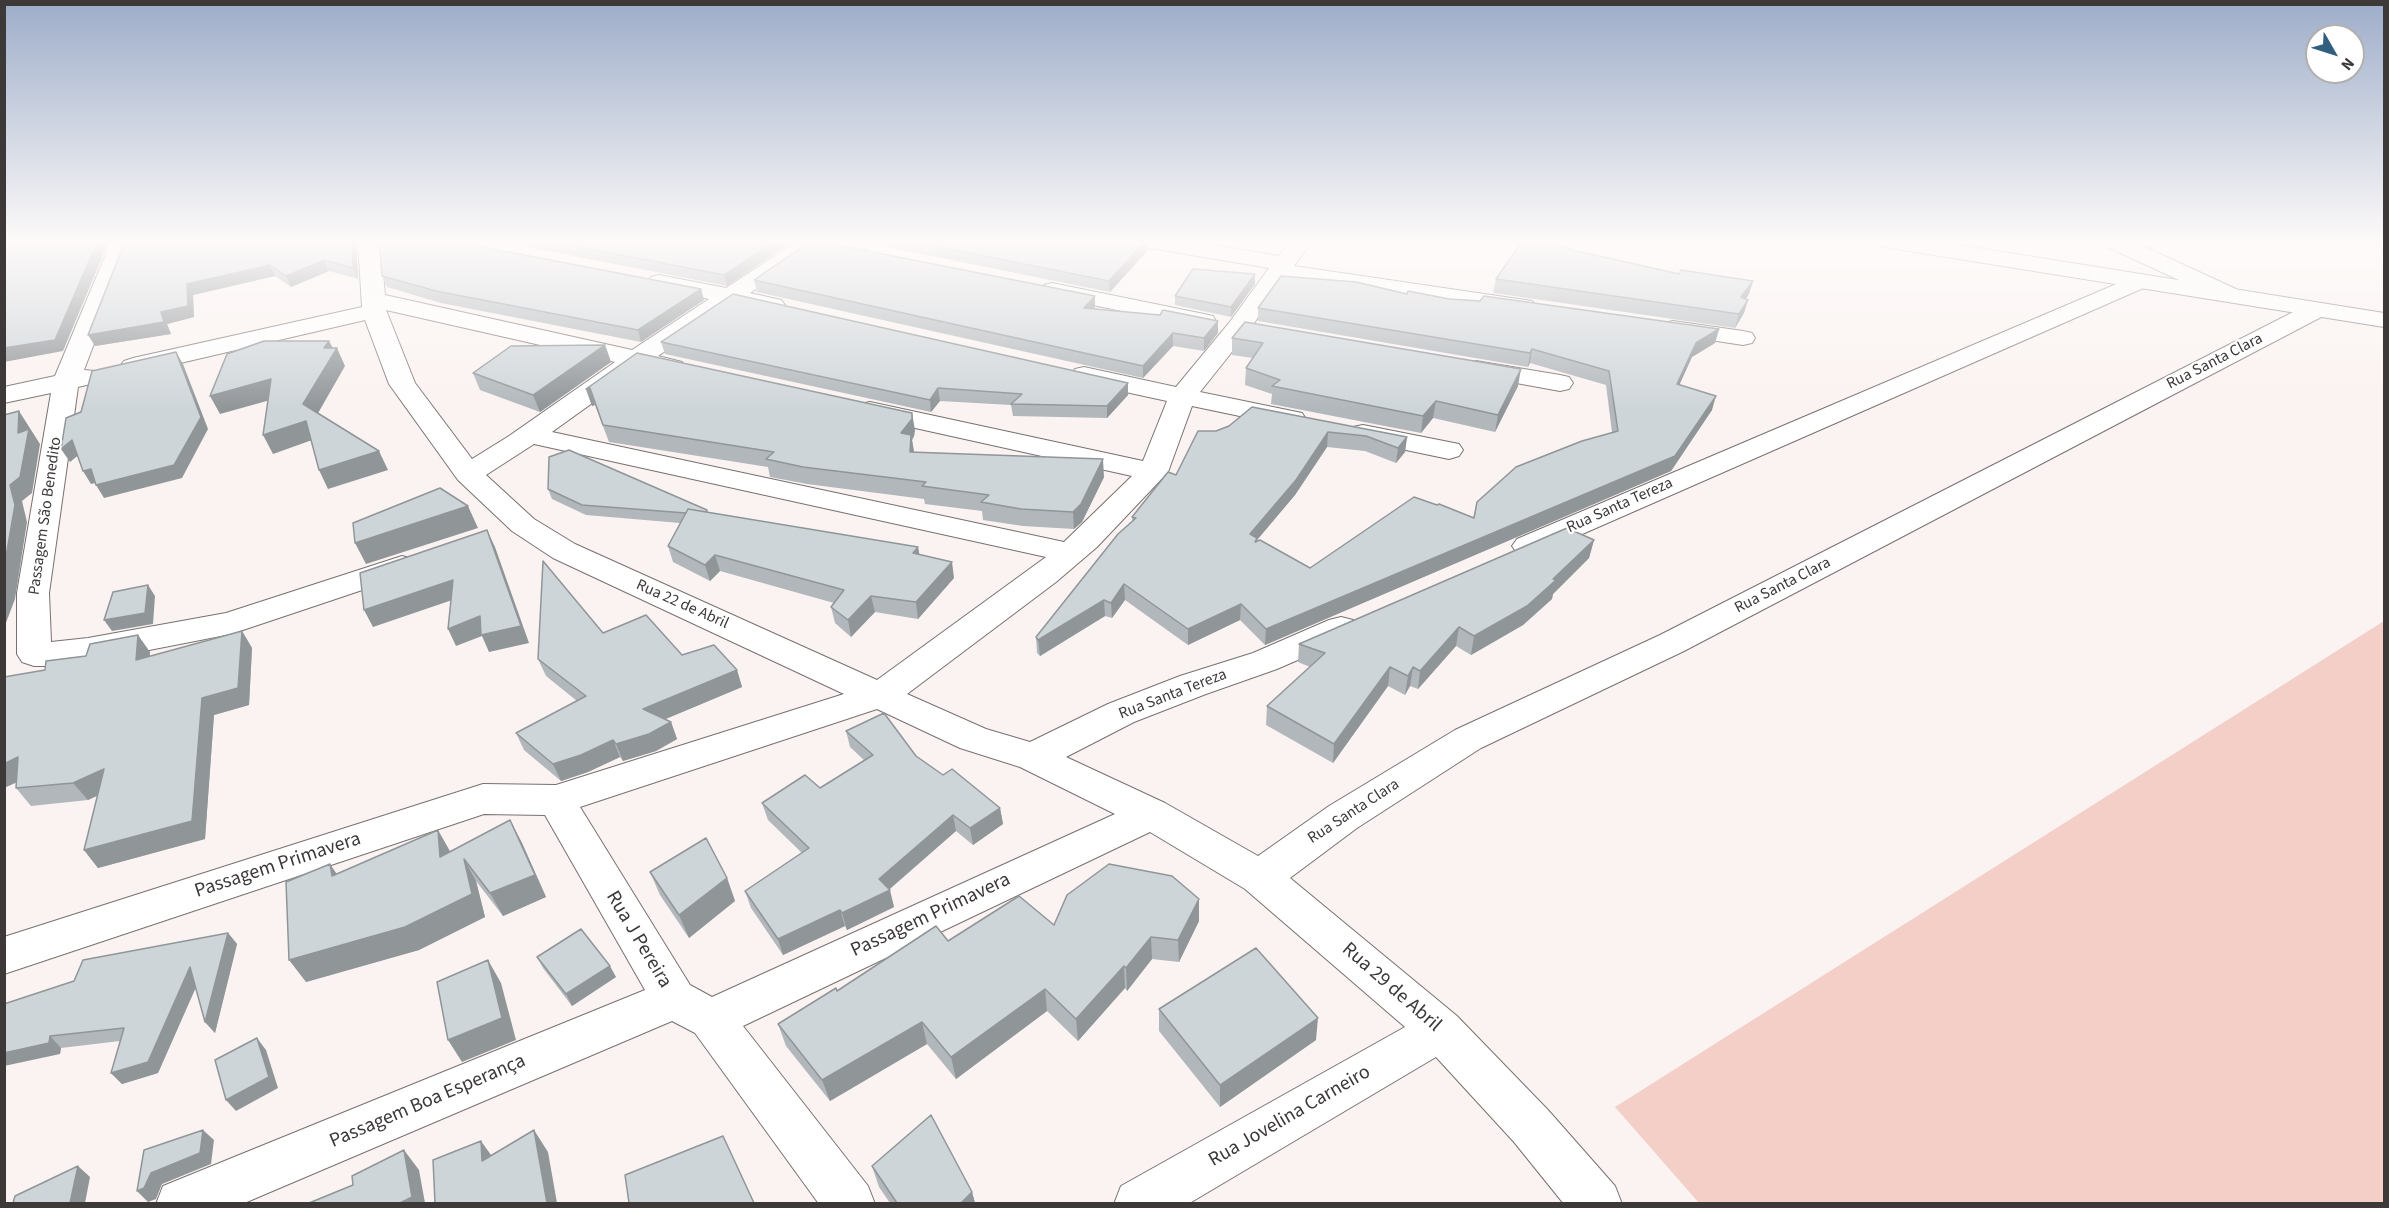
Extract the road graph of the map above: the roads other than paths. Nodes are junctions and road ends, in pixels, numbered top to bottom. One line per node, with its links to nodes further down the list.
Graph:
1 (100, 296): 22 (street, Passagem São Benedito)
2 (373, 296): 10 (street, Rua 22 de Abril)
3 (727, 296): 18 (street)
4 (735, 296): 13 (street)
5 (1083, 296): 16 (street)
6 (1267, 296): 16 (street)
7 (1460, 296): 11 (street)
8 (2105, 296): 37 (street, Rua Santa Tereza)
9 (2241, 296): 12 (street)
10 (374, 305): 18 (street); 22 (street); 32 (street, Rua 22 de Abril)
11 (1546, 310)
12 (2316, 310): 14 (street); 43 (street, Rua Santa Clara)
13 (798, 311)
14 (2385, 320)
15 (1650, 325): 17 (street)
16 (1250, 330): 25 (street)
17 (1743, 338)
18 (636, 359): 20 (street); 29 (street)
19 (1457, 366): 23 (street)
20 (693, 371)
21 (1066, 371): 25 (street)
22 (66, 381): 24 (street); 36 (street, Passagem São Benedito)
23 (1560, 383)
24 (4, 395)
25 (1182, 397): 27 (street); 31 (street)
26 (843, 404): 31 (street)
27 (1310, 423)
28 (1345, 429): 30 (street)
29 (529, 435): 32 (street); 35 (street)
30 (1449, 450)
31 (1153, 472): 35 (street, Passagem Primavera)
32 (468, 474): 33 (street, Rua 22 de Abril)
33 (523, 525): 34 (street); 39 (street, Rua 22 de Abril)
34 (489, 537)
35 (1070, 553): 39 (street, Passagem Primavera)
36 (433, 555)
37 (1504, 557)
38 (1363, 619): 40 (street, Rua Santa Tereza)
39 (881, 695): 40 (street, Rua 22 de Abril); 41 (street, Passagem Primavera)
40 (1033, 757): 42 (street, Rua 22 de Abril)
41 (556, 800): 44 (street, Passagem Primavera); 45 (street, Rua J Pereira)
42 (1151, 814): 43 (street, Rua 29 de Abril); 45 (street, Passagem Primavera)
43 (1260, 877): 46 (street, Rua 29 de Abril)
44 (4, 956)
45 (692, 1009): 47 (street, Passagem Boa Esperança); 48 (street, Rua J Pereira)
46 (1441, 1030): 49 (street, Rua Jovelina Carneiro); 50 (street, Rua 29 de Abril)
47 (181, 1203)
48 (850, 1203)
49 (1139, 1203)
50 (1597, 1203)

